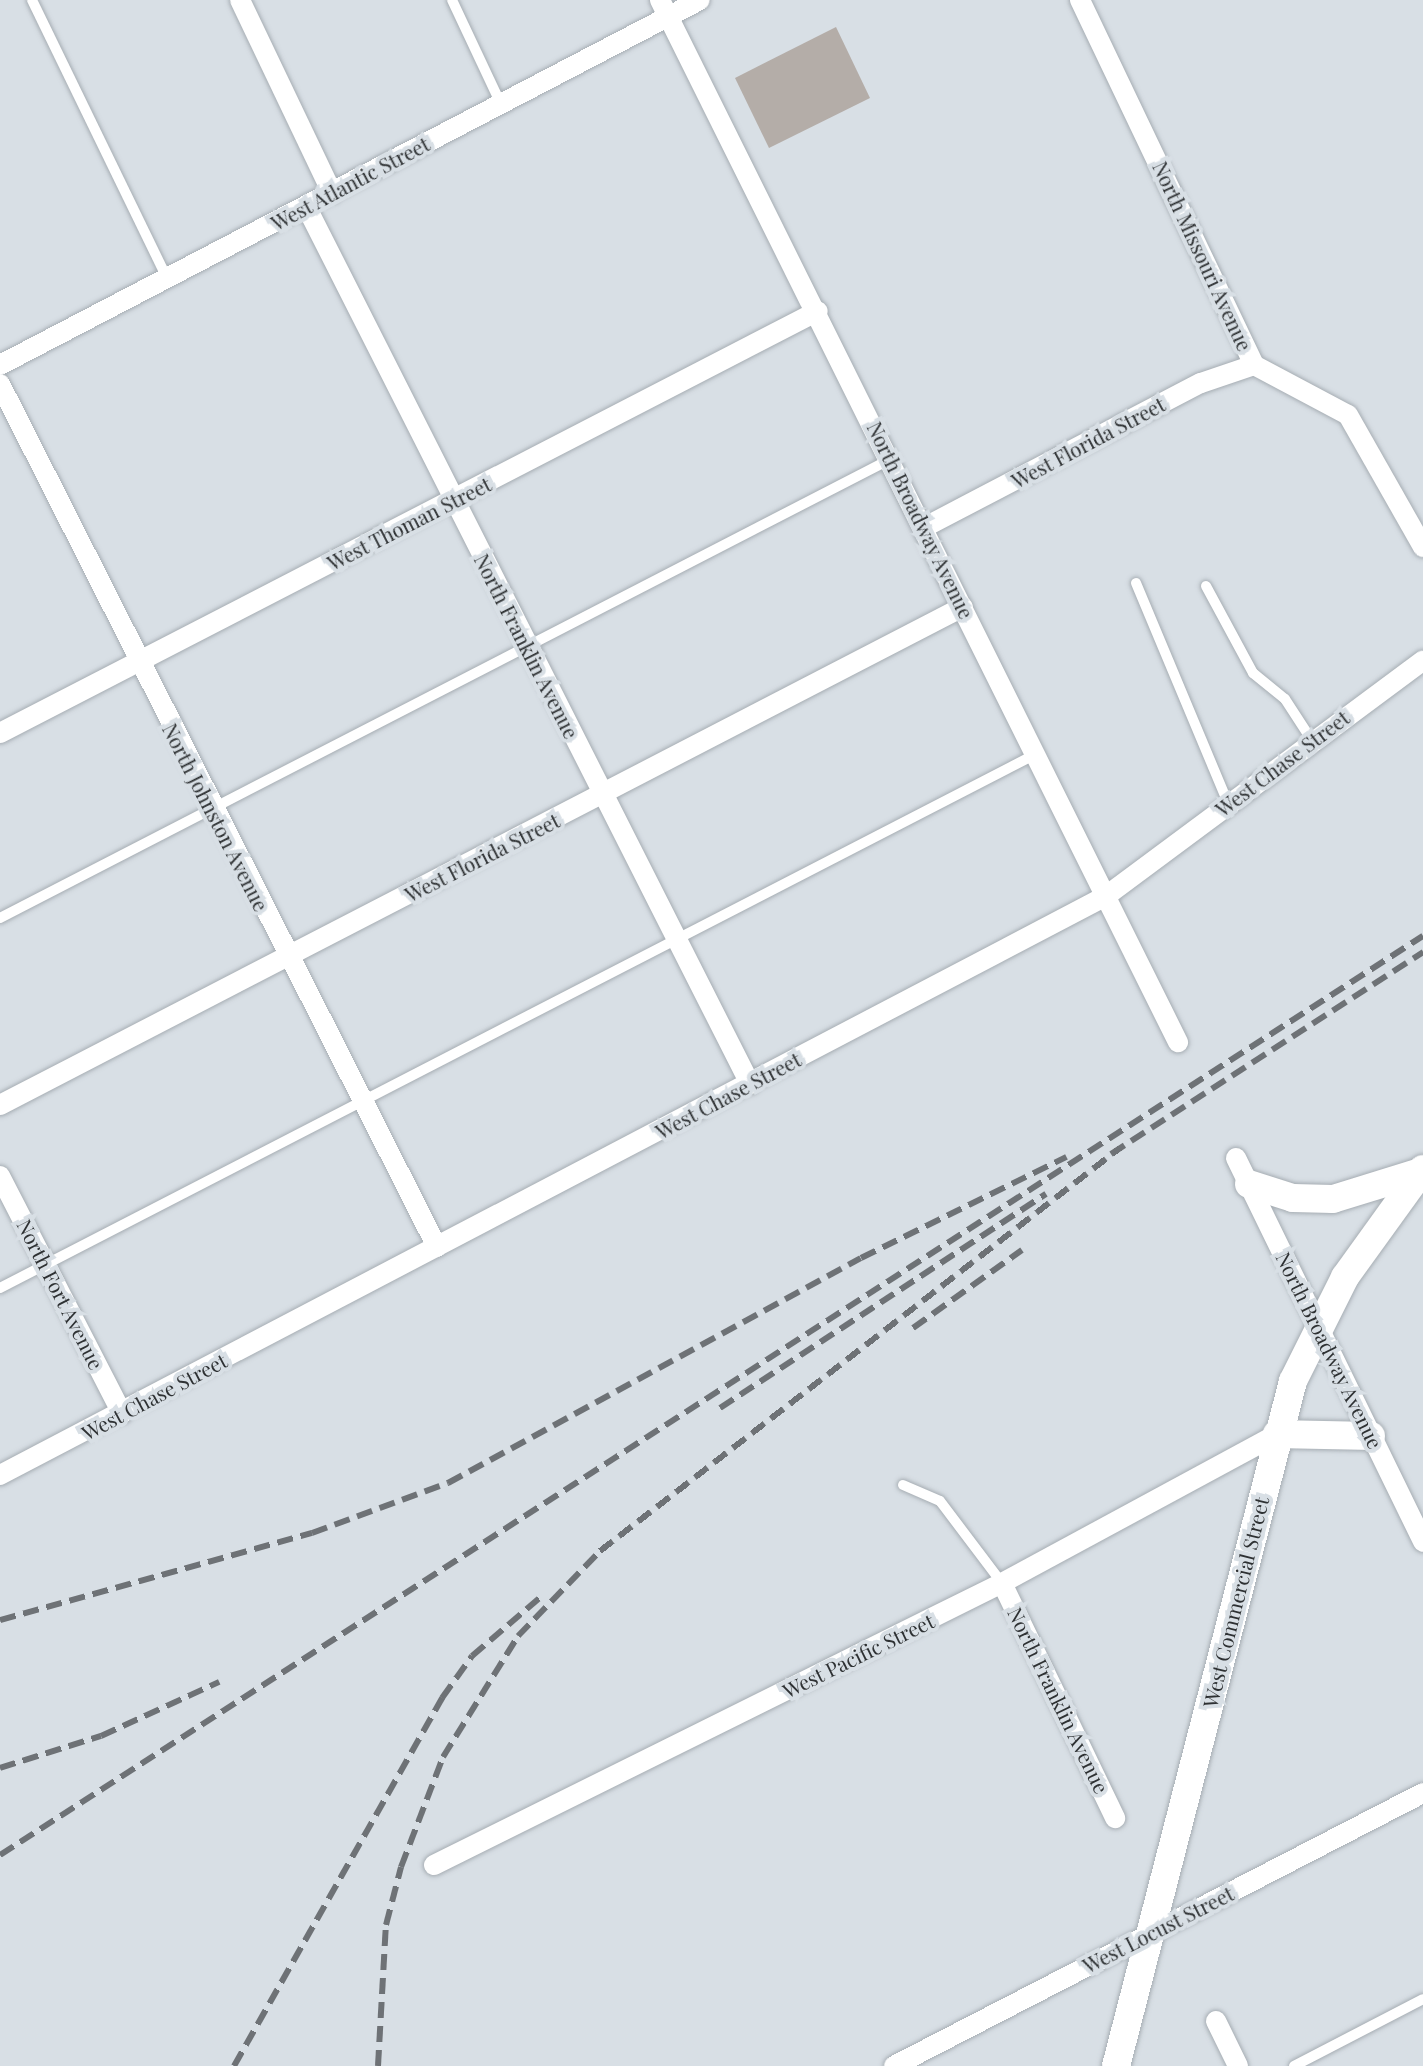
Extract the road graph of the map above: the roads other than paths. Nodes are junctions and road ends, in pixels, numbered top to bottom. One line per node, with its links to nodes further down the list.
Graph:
1 (32, 0): 10 (lane)
2 (240, 0): 8 (street)
3 (452, 0): 7 (lane)
4 (700, 0): 6 (street, West Atlantic Street)
5 (1080, 0): 13 (street, North Missouri Avenue)
6 (664, 8): 7 (street, West Atlantic Street); 11 (street, North Broadway Avenue)
7 (501, 104): 8 (street, West Atlantic Street)
8 (332, 193): 9 (street, West Atlantic Street)
9 (306, 206): 10 (street, West Atlantic Street); 16 (street, North Franklin Avenue)
10 (167, 278): 12 (street, West Atlantic Street)
11 (818, 311): 15 (street, North Broadway Avenue); 16 (street, West Thoman Street)
12 (0, 365)
13 (1254, 365): 17 (street, West Florida Street); 18 (street, North Missouri Avenue)
14 (0, 384): 24 (street, North Johnston Avenue)
15 (892, 459): 17 (street, North Broadway Avenue); 22 (lane)
16 (453, 500): 22 (street, North Franklin Avenue); 24 (street, West Thoman Street)
17 (925, 527): 21 (street, North Broadway Avenue)
18 (1423, 547)
19 (1136, 583): 29 (lane)
20 (1206, 586): 26 (lane)
21 (963, 607): 27 (street, North Broadway Avenue); 28 (street, West Florida Street)
22 (526, 644): 28 (street, North Franklin Avenue); 30 (lane)
23 (1423, 661): 26 (street, West Chase Street)
24 (138, 662): 25 (street, West Thoman Street); 30 (street, North Johnston Avenue)
25 (0, 733)
26 (1311, 739): 29 (street, West Chase Street)
27 (1036, 754): 31 (street, North Broadway Avenue); 33 (lane)
28 (602, 795): 33 (street, North Franklin Avenue); 34 (street, West Florida Street)
29 (1228, 803): 31 (street, West Chase Street)
30 (211, 806): 32 (lane); 34 (street, North Johnston Avenue)
31 (1106, 896): 35 (street, North Broadway Avenue); 36 (street, West Chase Street)
32 (0, 918)
33 (675, 937): 36 (street, North Franklin Avenue); 37 (lane)
34 (287, 957): 37 (street, North Johnston Avenue); 38 (street, West Florida Street)
35 (1178, 1042)
36 (750, 1084): 43 (street, West Chase Street)
37 (362, 1102): 43 (street, North Johnston Avenue); 44 (lane)
38 (0, 1105)
39 (1236, 1158): 42 (street, North Broadway Avenue)
40 (1422, 1170): 42 (street); 46 (street, West Commercial Street)
41 (0, 1176): 44 (street, North Fort Avenue)
42 (1249, 1184): 46 (street, North Broadway Avenue)
43 (437, 1247): 47 (street, West Chase Street)
44 (46, 1265): 45 (lane); 47 (street, North Fort Avenue)
45 (0, 1288)
46 (1319, 1325): 48 (street, West Commercial Street); 49 (street, North Broadway Avenue)
47 (122, 1413): 50 (street, West Chase Street)
48 (1277, 1434): 49 (street); 53 (street, West Pacific Street); 57 (street, West Commercial Street)
49 (1371, 1436): 52 (street, North Broadway Avenue)
50 (0, 1475)
51 (903, 1485): 53 (lane)
52 (1423, 1542)
53 (1002, 1583): 55 (street, North Franklin Avenue); 56 (street, West Pacific Street)
54 (1423, 1793): 57 (street, West Locust Street)
55 (1115, 1818)
56 (434, 1865)
57 (1151, 1933): 60 (street, West Locust Street); 61 (street, West Commercial Street)
58 (1423, 1999): 63 (lane)
59 (1216, 2021): 62 (street)
60 (894, 2066)
61 (1116, 2066)
62 (1238, 2066)
63 (1294, 2066)

